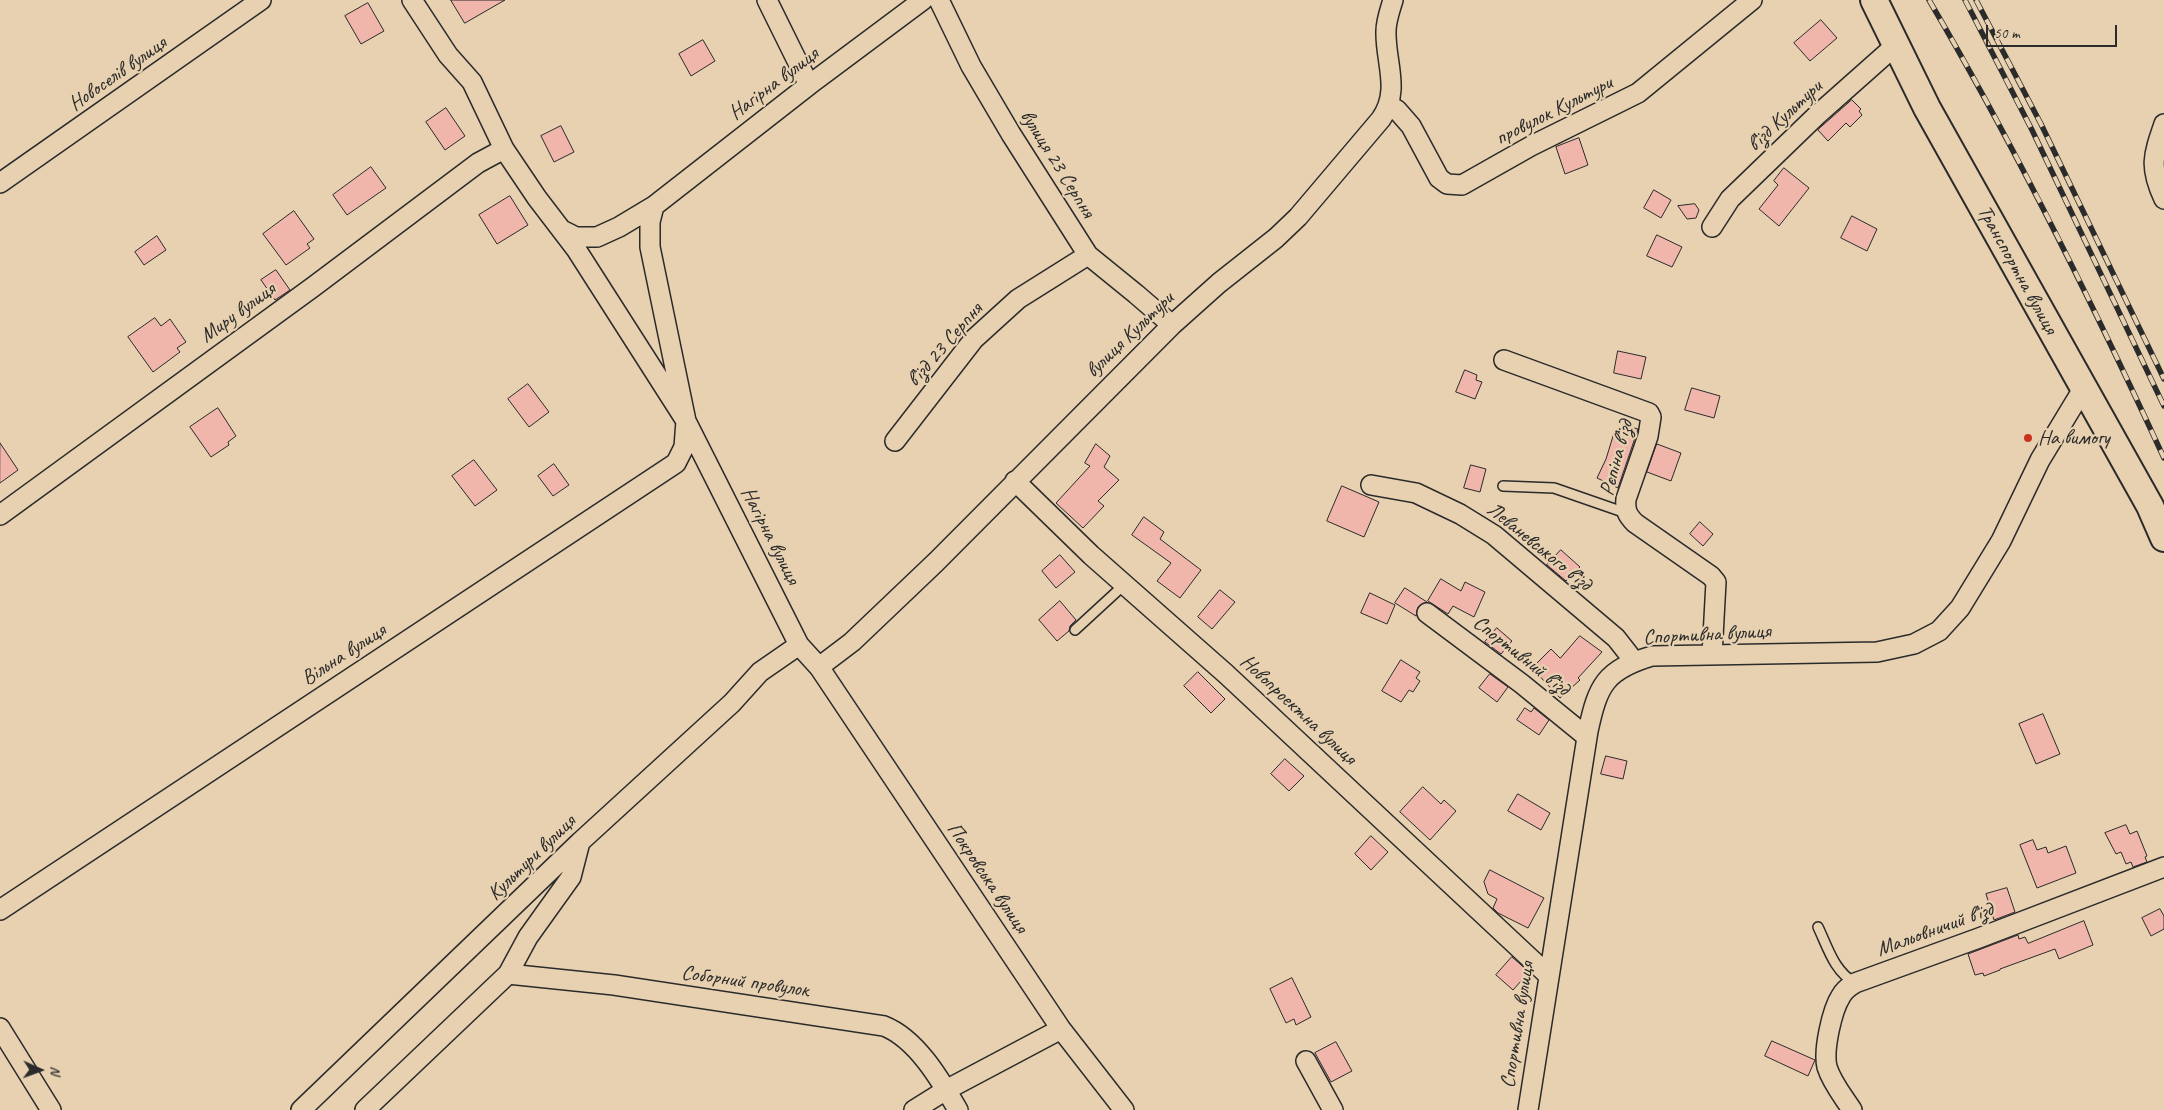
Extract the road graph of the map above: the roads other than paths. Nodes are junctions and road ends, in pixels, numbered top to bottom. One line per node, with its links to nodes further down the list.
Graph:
1 (261, 0): 14 (street, Новоселів вулиця)
2 (412, 0): 13 (street, Нагірна вулиця)
3 (767, 0): 10 (street)
4 (923, 0): 10 (street, Нагірна вулиця)
5 (939, 0): 19 (street, вулиця 23 Серпня)
6 (1393, 0): 11 (street, вулиця Культури)
7 (1752, 0): 11 (street, провулок Культури)
8 (1874, 0): 9 (street, Транспортна вулиця)
9 (1896, 45): 17 (street, в’їзд Культури); 22 (street, Транспортна вулиця)
10 (808, 85): 16 (street, Нагірна вулиця)
11 (1389, 105): 20 (street, вулиця Культури)
12 (2164, 124): 15 (street)
13 (504, 149): 18 (street, Нагірна вулиця); 29 (street, Миру вулиця)
14 (0, 183)
15 (2164, 199)
16 (654, 206): 18 (street, Нагірна вулиця); 23 (street, Нагірна вулиця)
17 (1712, 227)
18 (564, 231): 23 (street, Нагірна вулиця)
19 (1088, 255): 20 (street, вулиця 23 Серпня); 24 (street, в’їзд 23 Серпня)
20 (1172, 325): 25 (street, вулиця Культури)
21 (1504, 360): 28 (street, Рєпіна в’їзд)
22 (2083, 389): 30 (street, Транспортна вулиця); 35 (street, Спортивна вулиця)
23 (686, 421): 34 (street, Нагірна вулиця); 41 (street, Вільна вулиця)
24 (895, 440)
25 (1015, 481): 31 (street, Новопроектна вулиця); 37 (street, вулиця Культури)
26 (1371, 485): 36 (street, Леваневського в’їзд)
27 (1503, 486): 28 (lane)
28 (1627, 513): 35 (street, Рєпіна в’їзд)
29 (0, 515)
30 (2164, 538)
31 (1125, 584): 33 (lane); 44 (street, Новопроектна вулиця)
32 (1427, 613): 38 (street, Спортивний в’їзд)
33 (1075, 630)
34 (800, 645): 37 (street, Нагірна вулиця); 39 (street, Культури вулиця)
35 (1712, 655): 36 (street, Спортивна вулиця)
36 (1634, 662): 38 (street, Спортивна вулиця)
37 (819, 667): 47 (street, Покровська вулиця)
38 (1587, 737): 44 (street, Спортивна вулиця)
39 (580, 842): 43 (street); 51 (street, Культури вулиця)
40 (2164, 867): 45 (street, Мальовничий в’їзд)
41 (0, 910)
42 (1818, 927): 45 (lane)
43 (508, 974): 49 (street, Соборний провулок); 52 (street)
44 (1548, 975): 57 (street, Спортивна вулиця)
45 (1855, 983): 58 (street, Мальовничий в’їзд)
46 (0, 1028): 50 (street)
47 (1062, 1029): 49 (street); 55 (street, Покровська вулиця)
48 (1306, 1061): 56 (street)
49 (946, 1090): 53 (street); 54 (street, Соборний провулок)
50 (52, 1110)
51 (302, 1110)
52 (365, 1110)
53 (914, 1110)
54 (958, 1110)
55 (1124, 1110)
56 (1333, 1110)
57 (1528, 1110)
58 (1852, 1110)

